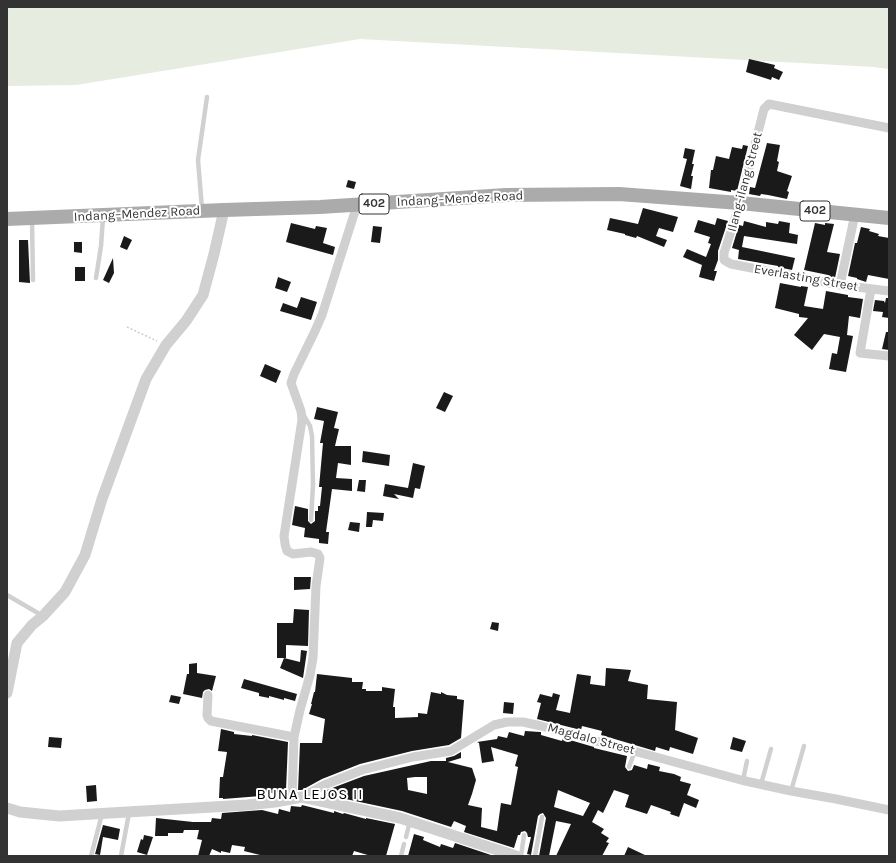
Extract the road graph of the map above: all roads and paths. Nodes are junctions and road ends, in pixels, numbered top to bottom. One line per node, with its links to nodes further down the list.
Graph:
1 (207, 97): 6 (lane)
2 (889, 128): 3 (street, Ilang-ilang Street)
3 (740, 203): 4 (main road, Indang–Mendez Road / 402); 7 (main road, Indang–Mendez Road / 402); 12 (street, Ilang-ilang Street)
4 (357, 205): 5 (main road, Indang–Mendez Road / 402); 21 (street)
5 (224, 210): 6 (main road, Indang–Mendez Road / 402); 19 (street)
6 (202, 211): 8 (main road, Indang–Mendez Road / 402)
7 (855, 214): 10 (main road, Indang–Mendez Road / 402); 15 (street)
8 (103, 215): 9 (main road, Indang–Mendez Road / 402); 13 (lane)
9 (32, 218): 11 (main road, Indang–Mendez Road / 402); 14 (lane)
10 (889, 218)
11 (7, 219)
12 (724, 260): 15 (street, Everlasting Street)
13 (96, 278)
14 (33, 280)
15 (840, 285): 16 (street, Everlasting Street)
16 (871, 289): 17 (street, Everlasting Street); 20 (street)
17 (889, 291)
18 (127, 327): 19 (path)
19 (166, 346): 24 (street)
20 (889, 356)
21 (301, 410): 22 (lane); 27 (street)
22 (311, 520)
23 (7, 595): 24 (lane)
24 (43, 616): 25 (street)
25 (7, 694)
26 (208, 695): 27 (street)
27 (294, 737): 36 (street)
28 (804, 746): 35 (lane)
29 (771, 749): 34 (lane)
30 (635, 751): 32 (lane); 33 (street, Magdalo Street); 36 (street, Magdalo Street)
31 (747, 761): 33 (lane)
32 (629, 767)
33 (743, 780): 34 (street, Magdalo Street)
34 (761, 784): 35 (street, Magdalo Street)
35 (791, 791): 38 (street, Magdalo Street)
36 (297, 798): 39 (street); 42 (street)
37 (7, 808): 40 (street)
38 (889, 810)
39 (130, 811): 40 (street); 47 (lane)
40 (102, 814): 46 (lane)
41 (542, 816): 51 (lane)
42 (410, 821): 44 (lane); 49 (street)
43 (524, 836): 50 (lane)
44 (406, 837)
45 (404, 844): 48 (lane)
46 (91, 856)
47 (121, 856)
48 (401, 856)
49 (516, 856)
50 (521, 856)
51 (535, 856)

